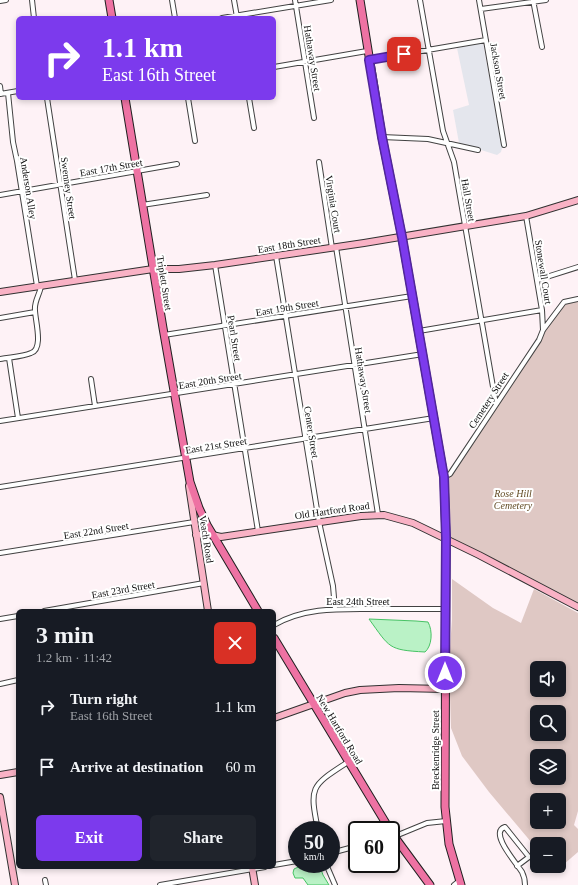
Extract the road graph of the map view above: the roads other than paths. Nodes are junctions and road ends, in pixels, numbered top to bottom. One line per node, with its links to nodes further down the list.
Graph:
1 (6, 0): 12 (street)
2 (32, 0): 16 (street)
3 (109, 0): 17 (main road)
4 (172, 0): 18 (street)
5 (234, 0): 19 (street)
6 (295, 0): 14 (street, Hathaway Street)
7 (331, 0): 14 (street)
8 (360, 0): 23 (main road, Breckenridge Street)
9 (420, 0): 24 (street, Hall Street)
10 (479, 0): 15 (street, Jackson Street)
11 (546, 0): 13 (street)
12 (0, 1)
13 (533, 1): 15 (street); 22 (street)
14 (296, 6): 20 (street); 26 (street, Hathaway Street)
15 (481, 9): 21 (street, Jackson Street)
16 (34, 16)
17 (112, 16)
18 (175, 16)
19 (236, 16)
20 (241, 16)
21 (486, 40): 24 (street); 41 (street, Jackson Street)
22 (542, 47)
23 (367, 50): 25 (main road, Breckenridge Street); 26 (street)
24 (428, 50): 25 (street); 40 (street, Hall Street)
25 (369, 60): 38 (main road, Breckenridge Street)
26 (305, 62): 27 (street); 36 (street, Hathaway Street)
27 (276, 67)
28 (0, 86): 31 (street)
29 (16, 91): 30 (street)
30 (8, 93): 31 (street); 47 (street, Anderson Alley)
31 (1, 94)
32 (47, 100): 46 (street, Swenney Street)
33 (125, 100): 45 (main road, Triplett Street)
34 (188, 100): 39 (street)
35 (249, 100): 37 (street)
36 (314, 118)
37 (254, 128)
38 (382, 137): 40 (street); 54 (main road, Breckenridge Street)
39 (196, 141)
40 (448, 143): 42 (street); 53 (street, Hall Street)
41 (504, 145)
42 (478, 150)
43 (319, 162): 55 (street, Virginia Court)
44 (177, 164): 45 (street, East 17th Street)
45 (136, 170): 46 (street, East 17th Street); 51 (main road, Triplett Street)
46 (60, 184): 47 (street, East 17th Street); 60 (street, Swenney Street)
47 (22, 191): 48 (street, East 17th Street); 62 (street, Anderson Alley)
48 (0, 195)
49 (207, 195): 51 (street)
50 (578, 200): 52 (street, East 18th Street)
51 (142, 205): 59 (main road, Triplett Street)
52 (526, 216): 53 (street, East 18th Street); 61 (street, Stonewall Court)
53 (466, 227): 54 (street, East 18th Street); 71 (street, Hall Street)
54 (402, 237): 55 (street, East 18th Street); 64 (main road, Breckenridge Street)
55 (334, 248): 56 (street, East 18th Street); 66 (street, Hathaway Street)
56 (276, 256): 57 (street, East 18th Street); 69 (street, Center Street)
57 (215, 265): 59 (street, East 18th Street); 72 (street, Pearl Street)
58 (578, 267): 61 (street)
59 (153, 269): 60 (street, East 18th Street); 75 (main road, Triplett Street)
60 (75, 280): 62 (street, East 18th Street)
61 (537, 280): 67 (street, Stonewall Court)
62 (39, 286): 63 (street, East 18th Street); 68 (street)
63 (0, 292)
64 (412, 296): 66 (street, East 19th Street); 74 (main road, Breckenridge Street)
65 (578, 299): 73 (street, Cemetery Street)
66 (344, 306): 69 (street, East 19th Street); 79 (street, Hathaway Street)
67 (542, 310): 71 (street); 73 (street, Stonewall Court)
68 (35, 312): 70 (street); 77 (street)
69 (286, 315): 72 (street, East 19th Street); 80 (street, Center Street)
70 (0, 318)
71 (482, 320): 74 (street); 84 (street, Hall Street)
72 (225, 325): 75 (street, East 19th Street); 82 (street, Pearl Street)
73 (543, 330): 84 (street, Cemetery Street)
74 (419, 331): 76 (main road, Breckenridge Street)
75 (164, 335): 83 (main road, Triplett Street)
76 (423, 354): 79 (street, East 20th Street); 87 (main road, Breckenridge Street)
77 (8, 358): 78 (street); 86 (street)
78 (0, 359)
79 (354, 365): 80 (street, East 20th Street); 89 (street, Hathaway Street)
80 (295, 374): 82 (street, East 20th Street); 90 (street, Center Street)
81 (91, 379): 85 (street)
82 (234, 384): 83 (street, East 20th Street); 91 (street, Pearl Street)
83 (174, 394): 85 (street, East 20th Street); 92 (main road, Triplett Street)
84 (496, 404): 94 (street, Cemetery Street)
85 (95, 406): 86 (street, East 20th Street)
86 (18, 418): 88 (street, East 20th Street)
87 (434, 418): 89 (street, East 21st Street); 94 (main road, Breckenridge Street)
88 (0, 421)
89 (364, 429): 90 (street, East 21st Street); 96 (street, Hathaway Street)
90 (305, 438): 91 (street, East 21st Street); 98 (street, Center Street)
91 (244, 448): 92 (street, East 21st Street); 99 (street, Pearl Street)
92 (185, 458): 93 (main road, Triplett Street); 95 (street, East 21st Street)
93 (187, 470): 97 (street, Veach Road); 100 (main road)
94 (444, 477): 102 (main road, Breckenridge Street)
95 (0, 487)
96 (378, 514): 98 (street, Old Hartford Road); 102 (street, Old Hartford Road)
97 (194, 522): 101 (street, Veach Road); 103 (street, East 22nd Street)
98 (319, 522): 99 (street, Old Hartford Road); 109 (street, Center Street)
99 (258, 531): 100 (street, Old Hartford Road)
100 (213, 536): 101 (street, Old Hartford Road); 108 (main road)
101 (197, 537): 104 (street, Veach Road)
102 (446, 538): 105 (street, Old Hartford Road); 110 (main road, Breckenridge Street)
103 (0, 553)
104 (204, 584): 106 (street, East 23rd Street); 107 (street, Veach Road)
105 (578, 607)
106 (56, 609)
107 (208, 609)
108 (257, 609)
109 (335, 609): 110 (street, East 24th Street); 113 (street, East 24th Street)
110 (445, 609): 117 (main road, Breckenridge Street)
111 (16, 616): 112 (street)
112 (0, 619)
113 (276, 624)
114 (276, 641): 118 (main road, New Hartford Road)
115 (16, 680): 116 (street)
116 (0, 684)
117 (445, 689): 118 (street); 126 (main road, Breckenridge Street)
118 (314, 704): 119 (street); 120 (main road, New Hartford Road)
119 (276, 717)
120 (348, 762): 124 (street); 125 (main road, New Hartford Road)
121 (16, 772): 122 (street)
122 (0, 775)
123 (0, 797): 136 (street)
124 (316, 821)
125 (383, 821)
126 (446, 822): 127 (street); 135 (main road, Breckenridge Street)
127 (400, 831)
128 (400, 846): 140 (main road, New Hartford Road)
129 (288, 863): 130 (street)
130 (276, 865)
131 (518, 866): 131 (street); 141 (street)
132 (248, 869): 137 (street)
133 (253, 869): 138 (street)
134 (330, 873): 139 (street)
135 (458, 884)
136 (15, 885)
137 (160, 885)
138 (255, 885)
139 (335, 885)
140 (430, 885)
141 (525, 885)

